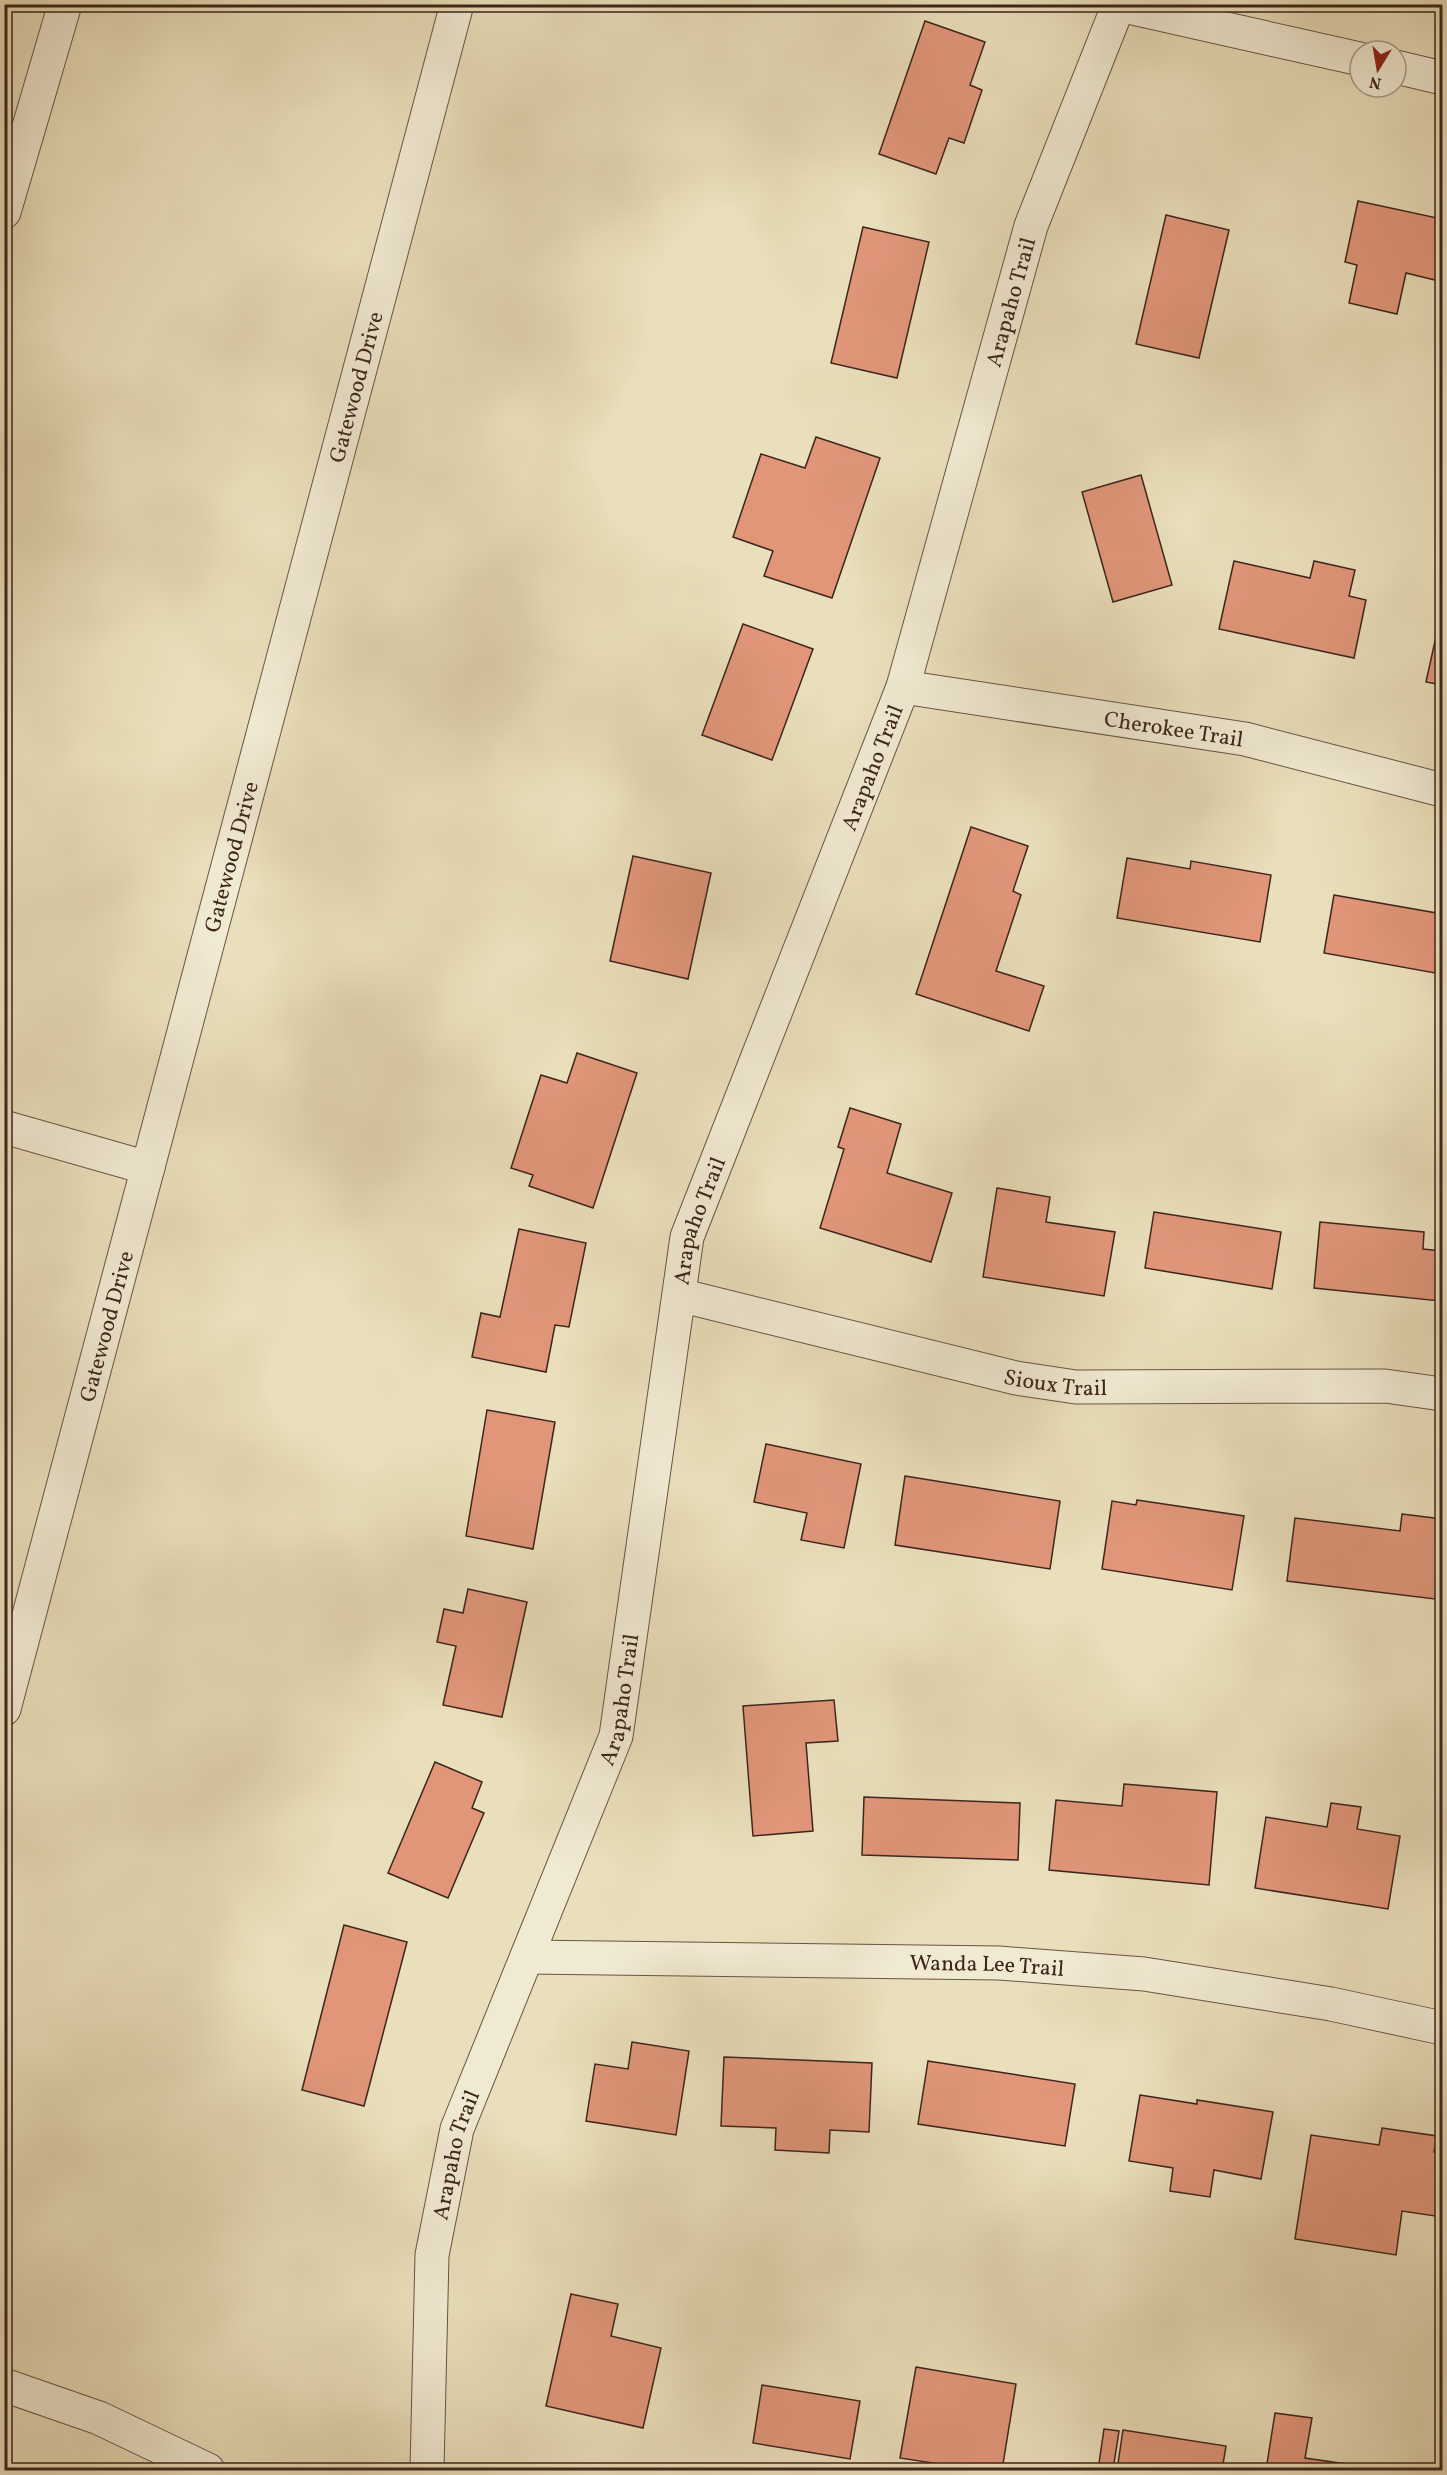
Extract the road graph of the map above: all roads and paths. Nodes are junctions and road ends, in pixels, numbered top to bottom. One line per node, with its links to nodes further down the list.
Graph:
1 (65, 4): 7 (street)
2 (457, 4): 11 (street, Gatewood Drive)
3 (1119, 5): 4 (street); 8 (street, Arapaho Trail)
4 (1348, 56)
5 (1408, 70): 6 (street)
6 (1443, 78)
7 (4, 212)
8 (903, 687): 9 (street, Cherokee Trail); 12 (street, Arapaho Trail)
9 (1443, 790)
10 (4, 1127): 11 (street)
11 (148, 1168): 14 (street, Gatewood Drive)
12 (679, 1295): 13 (street, Sioux Trail); 15 (street, Arapaho Trail)
13 (1443, 1394)
14 (4, 1708)
15 (526, 1957): 16 (street, Wanda Lee Trail); 19 (street, Arapaho Trail)
16 (1443, 2028)
17 (4, 2385): 18 (street)
18 (208, 2470)
19 (427, 2470)

